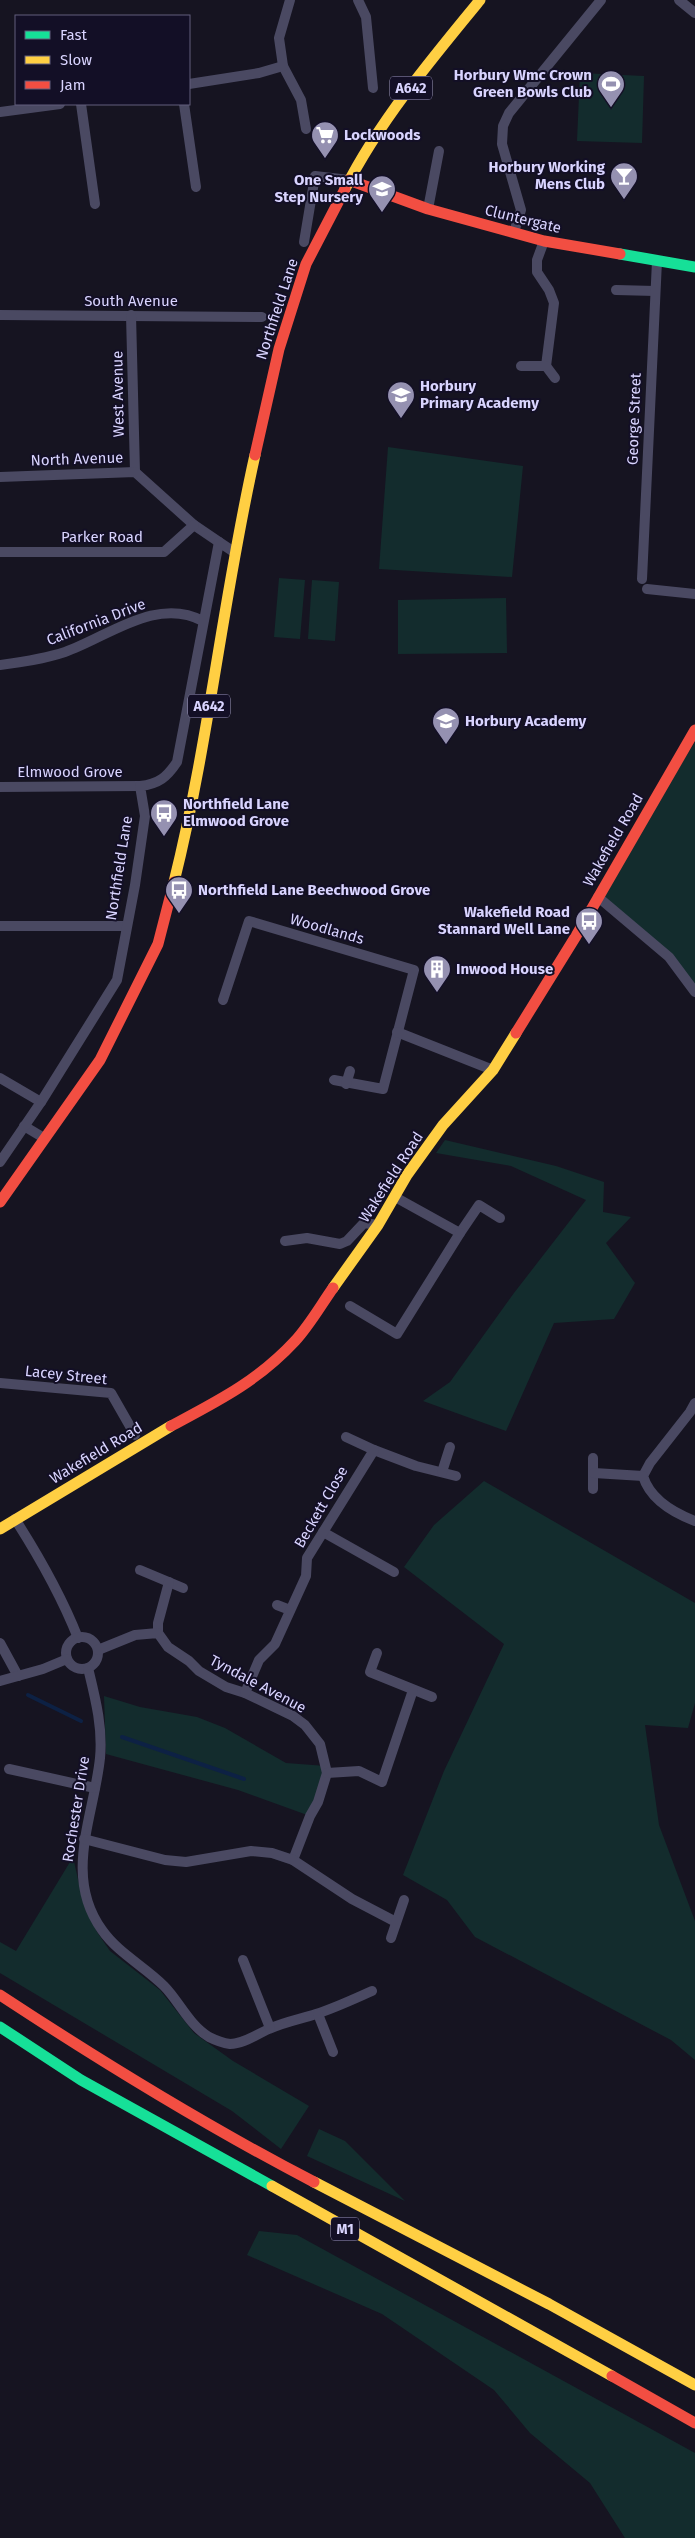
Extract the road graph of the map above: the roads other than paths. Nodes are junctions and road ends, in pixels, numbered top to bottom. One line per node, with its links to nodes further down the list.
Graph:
1 (290, 0): 7 (street)
2 (358, 0): 9 (street)
3 (480, 0): 16 (main road, A642)
4 (600, 0): 20 (street)
5 (679, 0): 6 (street)
6 (695, 13)
7 (283, 66): 8 (street); 14 (street)
8 (190, 84)
9 (373, 88)
10 (52, 105): 13 (street)
11 (81, 105): 18 (street)
12 (184, 105): 17 (street)
13 (0, 112)
14 (306, 129)
15 (439, 150): 19 (street)
16 (349, 180): 19 (main road, Cluntergate); 22 (street, Northfield Lane); 38 (main road, Northfield Lane / A642)
17 (196, 187)
18 (95, 204)
19 (428, 209): 20 (main road, Cluntergate)
20 (514, 232): 21 (main road, Cluntergate)
21 (544, 241): 23 (main road, Cluntergate); 31 (street)
22 (304, 242)
23 (657, 261): 24 (main road, Cluntergate); 26 (street, George Street)
24 (695, 267)
25 (616, 290): 26 (street)
26 (655, 291): 39 (street, George Street)
27 (0, 315): 28 (street, South Avenue)
28 (131, 315): 29 (street, South Avenue); 33 (street, West Avenue)
29 (262, 316)
30 (521, 366): 31 (street)
31 (546, 366): 32 (street)
32 (555, 378)
33 (135, 472): 34 (street, North Avenue); 35 (street, North Avenue)
34 (0, 477)
35 (194, 525): 36 (street, North Avenue); 37 (street, Parker Road)
36 (219, 542): 38 (street); 42 (street)
37 (0, 552)
38 (234, 552): 60 (main road, Northfield Lane / A642)
39 (642, 579)
40 (647, 589): 41 (street)
41 (695, 594)
42 (202, 621): 43 (street, California Drive); 45 (street)
43 (0, 665)
44 (695, 730): 47 (main road, Wakefield Road)
45 (140, 786): 46 (street, Elmwood Grove); 49 (street, Northfield Lane)
46 (0, 787)
47 (598, 897): 50 (street); 53 (main road, Wakefield Road)
48 (0, 926): 49 (street)
49 (125, 926): 58 (street, Northfield Lane)
50 (695, 992)
51 (223, 1000): 52 (street, Woodlands)
52 (397, 1032): 53 (street); 57 (street, Woodlands)
53 (493, 1070): 62 (main road, Wakefield Road)
54 (350, 1071): 57 (street)
55 (0, 1078): 58 (street)
56 (334, 1080): 57 (street, Woodlands)
57 (346, 1084)
58 (41, 1102): 59 (street, Northfield Lane)
59 (24, 1126): 60 (street); 61 (street, Northfield Lane)
60 (44, 1138): 63 (main road, Northfield Lane / A642)
61 (0, 1162)
62 (395, 1197): 65 (main road, Wakefield Road); 66 (street)
63 (0, 1202)
64 (500, 1218): 66 (street)
65 (378, 1225): 67 (street); 81 (main road, Wakefield Road)
66 (460, 1233): 68 (street)
67 (285, 1240)
68 (350, 1306)
69 (0, 1383): 71 (street, Lacey Street)
70 (695, 1403): 79 (street)
71 (135, 1435)
72 (346, 1437): 74 (street)
73 (450, 1447): 76 (street)
74 (374, 1450): 76 (street); 84 (street, Beckett Close)
75 (593, 1458): 77 (street)
76 (442, 1472): 78 (street)
77 (594, 1473): 79 (street); 80 (street)
78 (456, 1476)
79 (643, 1476): 82 (street)
80 (594, 1489)
81 (15, 1519): 83 (main road, Wakefield Road); 92 (street)
82 (695, 1521)
83 (0, 1529)
84 (323, 1532): 86 (street); 90 (street, Beckett Close)
85 (140, 1570): 87 (street)
86 (394, 1572)
87 (168, 1582): 88 (street); 91 (street)
88 (183, 1588)
89 (277, 1605): 90 (street)
90 (290, 1610): 101 (street, Beckett Close)
91 (158, 1633): 94 (street); 101 (street, Tyndale Avenue)
92 (78, 1638): 94 (street); 96 (street)
93 (0, 1643): 98 (street)
94 (98, 1650): 97 (street)
95 (377, 1653): 100 (street)
96 (67, 1659): 97 (street); 98 (street)
97 (88, 1668): 105 (street, Rochester Drive)
98 (18, 1676): 99 (street)
99 (0, 1681)
100 (413, 1690): 102 (street); 104 (street)
101 (245, 1693): 104 (street, Tyndale Avenue)
102 (432, 1698)
103 (9, 1769): 105 (street)
104 (327, 1773): 107 (street)
105 (94, 1788): 106 (street, Rochester Drive)
106 (84, 1839): 107 (street); 116 (street, Rochester Drive)
107 (293, 1860): 109 (street)
108 (404, 1900): 109 (street)
109 (396, 1922): 110 (street)
110 (391, 1938)
111 (244, 1960): 116 (street)
112 (372, 1991): 114 (street, Rochester Drive)
113 (0, 1995): 118 (main road, M1)
114 (318, 2014): 116 (street, Rochester Drive); 117 (street)
115 (0, 2027): 119 (main road, M1)
116 (270, 2028)
117 (333, 2052)
118 (695, 2385)
119 (695, 2423)

